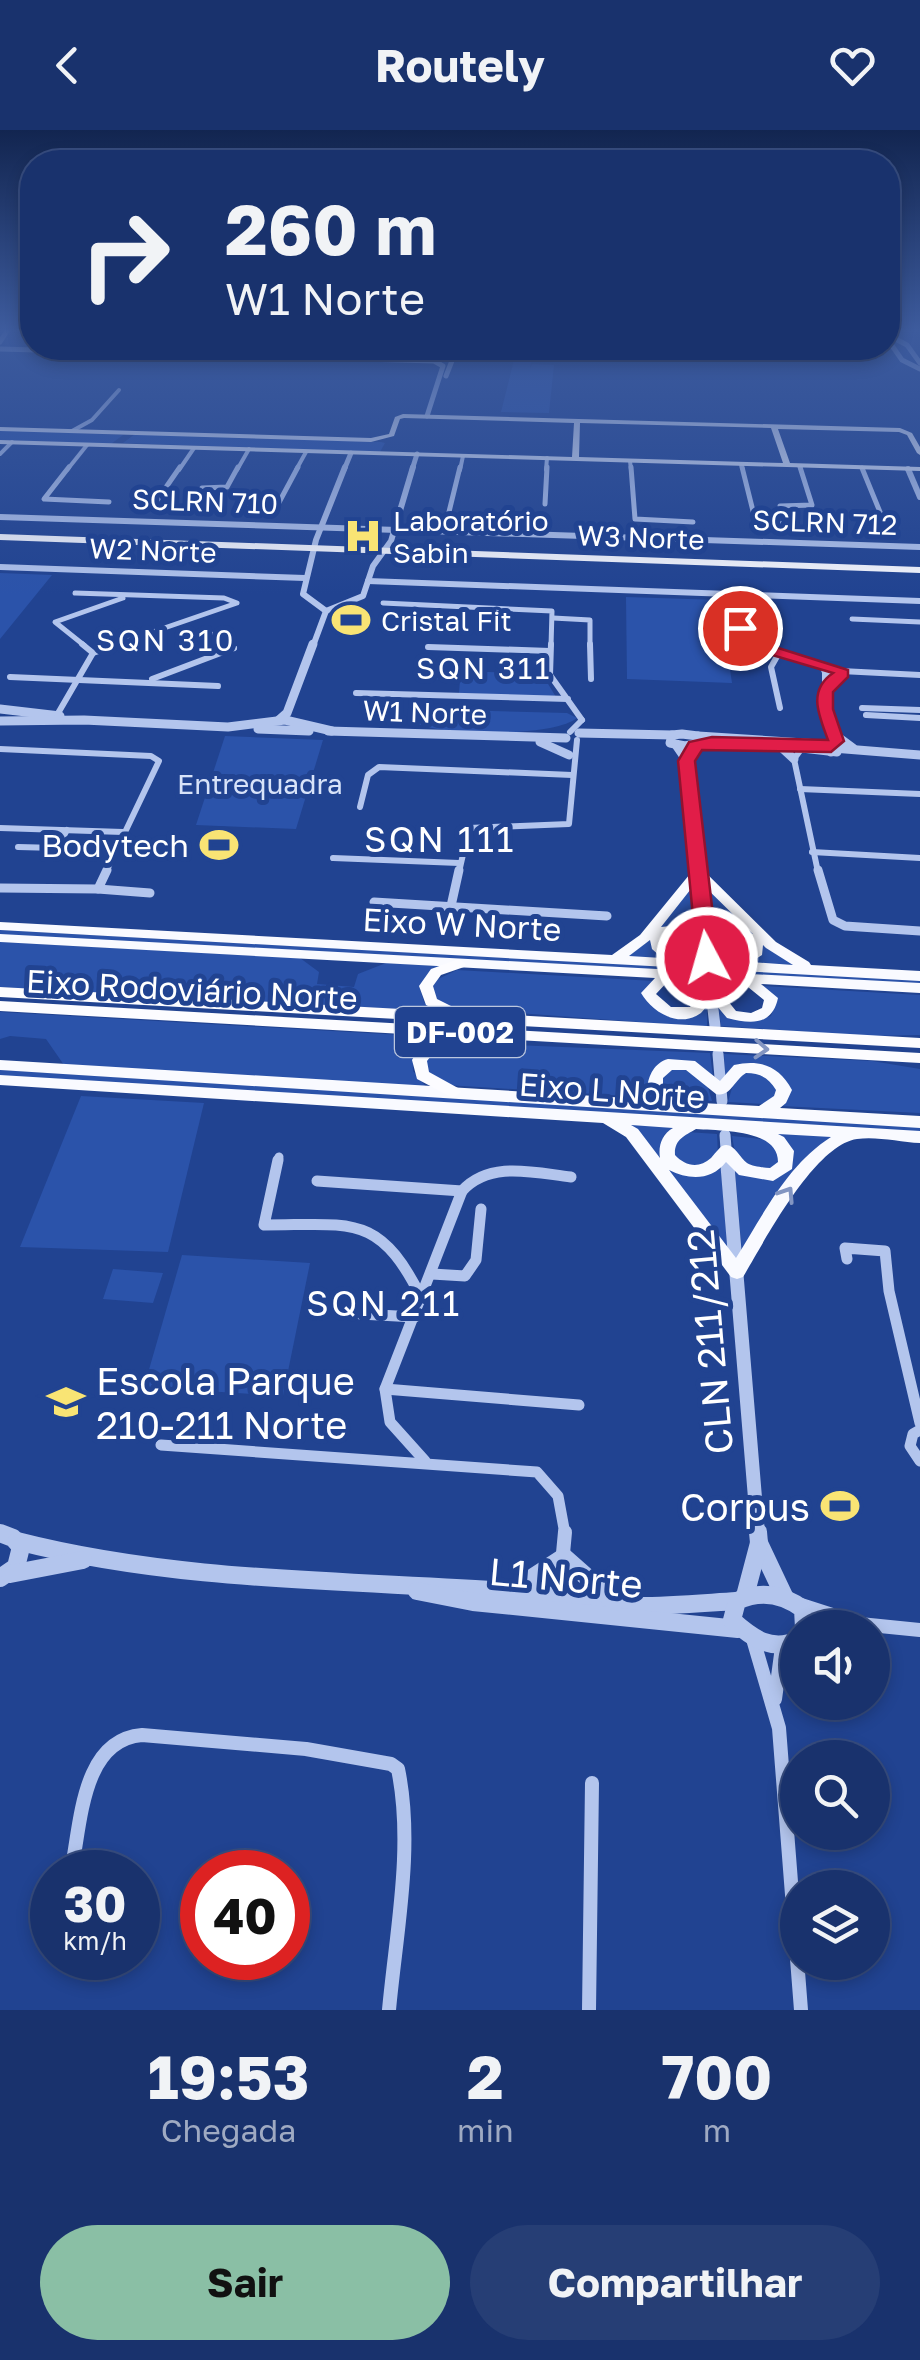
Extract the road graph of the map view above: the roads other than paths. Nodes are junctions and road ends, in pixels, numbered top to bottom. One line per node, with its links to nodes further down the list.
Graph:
1 (93, 419): 7 (street)
2 (398, 419): 9 (main road)
3 (530, 419): 4 (main road)
4 (577, 420): 5 (main road); 25 (main road)
5 (774, 426): 22 (main road); 28 (main road)
6 (0, 429): 7 (main road)
7 (72, 431): 8 (main road)
8 (126, 433): 10 (main road); 14 (main road)
9 (392, 435): 10 (main road); 19 (main road)
10 (371, 440): 19 (main road)
11 (0, 442): 12 (main road)
12 (12, 442): 13 (main road); 20 (street)
13 (87, 444): 14 (main road); 36 (street)
14 (116, 445): 15 (main road)
15 (194, 448): 16 (main road); 38 (street)
16 (248, 449): 17 (main road); 34 (street)
17 (306, 452): 18 (main road); 40 (street)
18 (351, 452): 19 (main road); 45 (street)
19 (385, 453): 21 (main road)
20 (0, 454)
21 (418, 454): 23 (main road); 46 (street)
22 (920, 454)
23 (463, 456): 24 (main road); 42 (street)
24 (547, 458): 25 (main road); 37 (street)
25 (576, 459): 26 (main road)
26 (630, 461): 27 (main road); 43 (street)
27 (740, 464): 28 (main road); 44 (street)
28 (786, 466): 29 (main road)
29 (800, 466): 30 (main road); 39 (street)
30 (862, 468): 31 (main road); 47 (street)
31 (909, 472): 32 (main road); 33 (street)
32 (920, 472)
33 (917, 484): 35 (street)
34 (202, 488)
35 (920, 497)
36 (108, 502)
37 (545, 504)
38 (153, 506)
39 (780, 506)
40 (276, 508)
41 (0, 517): 45 (street, SCLRN 710)
42 (447, 520)
43 (693, 522)
44 (784, 524)
45 (318, 528): 46 (street, SCLRN 710); 52 (street)
46 (394, 530): 50 (street, SCLRN 712); 53 (street)
47 (888, 534)
48 (0, 538): 51 (main road, W3 Norte)
49 (0, 545): 51 (main road, W3 Norte)
50 (920, 548)
51 (251, 549): 52 (main road, W3 Norte)
52 (311, 553): 53 (main road, W3 Norte); 59 (street)
53 (383, 555): 54 (main road, W3 Norte); 54 (main road, W3 Norte); 61 (street)
54 (437, 557): 56 (main road, W3 Norte); 58 (main road, W3 Norte)
55 (0, 567): 59 (street, W2 Norte)
56 (885, 568): 57 (main road, W3 Norte); 58 (main road)
57 (920, 570)
58 (860, 576): 60 (main road, W3 Norte)
59 (305, 578): 64 (street)
60 (920, 578)
61 (368, 581): 65 (street); 66 (street)
62 (74, 593): 63 (street)
63 (132, 595): 76 (street); 76 (street)
64 (309, 599): 65 (street); 68 (street)
65 (356, 600): 68 (street)
66 (920, 601)
67 (383, 603): 70 (street)
68 (326, 611): 97 (street)
69 (740, 614): 77 (street)
70 (553, 618): 75 (street); 83 (street)
71 (852, 619): 72 (street)
72 (920, 622)
73 (210, 634): 85 (street)
74 (428, 647): 75 (street)
75 (550, 652): 89 (street)
76 (93, 653): 84 (street)
77 (779, 653): 78 (street); 91 (street)
78 (812, 662): 79 (street); 80 (street)
79 (824, 672): 80 (street); 86 (street)
80 (839, 673): 81 (street); 86 (street)
81 (920, 675)
82 (10, 677): 84 (street)
83 (590, 679)
84 (76, 680): 85 (street); 90 (street)
85 (144, 682): 87 (street)
86 (827, 684): 102 (street)
87 (218, 686)
88 (356, 693): 89 (street)
89 (568, 699): 99 (street)
90 (63, 700): 94 (street); 96 (street)
91 (780, 708)
92 (0, 709): 94 (street)
93 (864, 712): 95 (street)
94 (42, 713): 96 (street)
95 (920, 714)
96 (54, 718): 98 (street); 100 (street)
97 (285, 718): 100 (street); 101 (street)
98 (0, 721)
99 (582, 721): 103 (street); 104 (street)
100 (269, 728): 101 (street, W1 Norte)
101 (298, 728): 105 (street, W1 Norte)
102 (832, 732): 110 (street); 112 (street); 113 (street)
103 (610, 734): 104 (street, W1 Norte); 106 (street, W1 Norte)
104 (573, 736): 105 (street, W1 Norte); 106 (street, W1 Norte); 116 (street)
105 (521, 738): 116 (street)
106 (672, 741): 107 (street); 117 (street)
107 (697, 742): 108 (street); 109 (street); 117 (street)
108 (780, 746): 109 (street); 118 (street)
109 (802, 747): 110 (street); 118 (street)
110 (817, 748): 112 (street); 118 (street)
111 (0, 749): 125 (street)
112 (831, 749): 113 (street); 114 (street)
113 (857, 750): 114 (street)
114 (870, 752): 115 (street)
115 (920, 755)
116 (570, 757): 119 (street)
117 (687, 761): 131 (street)
118 (795, 762): 120 (street)
119 (572, 775): 122 (street); 130 (street)
120 (800, 788): 121 (street); 127 (street)
121 (920, 794)
122 (360, 807)
123 (0, 828): 124 (street)
124 (67, 830): 125 (street); 126 (street)
125 (123, 832): 133 (street)
126 (18, 847)
127 (812, 852): 129 (street); 139 (street)
128 (333, 858): 130 (street)
129 (920, 858)
130 (459, 863): 136 (street)
131 (698, 872): 141 (street); 143 (main road); 146 (main road)
132 (0, 888): 133 (street)
133 (98, 889): 134 (street)
134 (150, 893)
135 (374, 902): 136 (street)
136 (451, 906): 137 (street)
137 (608, 916)
138 (0, 926): 143 (main road, Eixo W Norte)
139 (920, 931)
140 (0, 938): 145 (main road, Eixo W Norte)
141 (706, 940): 142 (street); 144 (main road); 147 (main road)
142 (707, 958)
143 (613, 961): 144 (main road, Eixo W Norte)
144 (678, 963): 147 (main road, Eixo W Norte)
145 (459, 964): 148 (main road, Eixo W Norte); 154 (highway)
146 (819, 971): 147 (main road, Eixo W Norte); 149 (main road, Eixo W Norte)
147 (738, 972): 148 (main road, Eixo W Norte); 150 (main road); 151 (main road, Eixo W Norte)
148 (666, 976): 150 (main road)
149 (920, 976)
150 (711, 986): 155 (street)
151 (920, 988)
152 (0, 992): 154 (highway, Eixo Rodoviário Norte / DF-002)
153 (0, 1006): 156 (highway, Eixo Rodoviário Norte / DF-002)
154 (510, 1020): 157 (highway, Eixo Rodoviário Norte / DF-002)
155 (715, 1026)
156 (464, 1032): 159 (highway, Eixo Rodoviário Norte / DF-002, one-way to 159); 162 (highway)
157 (920, 1043)
158 (718, 1054): 163 (street)
159 (920, 1058)
160 (0, 1065): 162 (main road, Eixo L Norte)
161 (0, 1080): 166 (main road, Eixo L Norte)
162 (453, 1092): 164 (main road, Eixo L Norte)
163 (721, 1096): 164 (main road); 165 (main road)
164 (682, 1106): 165 (main road, Eixo L Norte)
165 (764, 1111): 168 (main road, Eixo L Norte)
166 (600, 1116): 167 (main road, Eixo L Norte); 179 (main road)
167 (696, 1122): 169 (main road, Eixo L Norte); 172 (main road)
168 (920, 1122)
169 (748, 1127): 170 (main road, Eixo L Norte); 172 (main road)
170 (854, 1133): 171 (main road, Eixo L Norte); 179 (main road, one-way to 170)
171 (920, 1137)
172 (725, 1143): 179 (street, CLN 211/212)
173 (279, 1157): 181 (street)
174 (571, 1177): 176 (street)
175 (317, 1181): 176 (street)
176 (462, 1191): 180 (street)
177 (481, 1208): 180 (street)
178 (847, 1260): 186 (street)
179 (737, 1272): 192 (street, CLN 211/212)
180 (432, 1274): 181 (street)
181 (422, 1300): 183 (street)
182 (360, 1314): 183 (street)
183 (415, 1317): 184 (street)
184 (385, 1389): 185 (street); 188 (street)
185 (579, 1406)
186 (920, 1426): 189 (street)
187 (161, 1445): 188 (street)
188 (425, 1460): 193 (street)
189 (920, 1460)
190 (0, 1533): 191 (street, L1 Norte)
191 (17, 1541): 194 (street, L1 Norte); 195 (street)
192 (759, 1543): 198 (street, CLN 211/212); 199 (street, CLN 211/212)
193 (564, 1557): 197 (street); 200 (street); 201 (street)
194 (88, 1559): 195 (street, L1 Norte); 196 (street, L1 Norte)
195 (3, 1578)
196 (388, 1586): 197 (street, L1 Norte); 200 (street, L1 Norte)
197 (512, 1590): 200 (street, L1 Norte)
198 (741, 1598): 199 (street, L1 Norte); 201 (street, L1 Norte); 206 (street, CLN 211/212)
199 (792, 1601): 202 (street, CLN 211/212); 203 (street)
200 (559, 1603): 201 (street, L1 Norte); 206 (street, L1 Norte)
201 (617, 1603)
202 (800, 1610)
203 (819, 1610)
204 (890, 1627): 205 (street)
205 (920, 1630)
206 (745, 1634): 207 (street, L1 Norte); 209 (street)
207 (780, 1642)
208 (780, 1680): 209 (street)
209 (774, 1702): 214 (street)
210 (592, 1783): 213 (street)
211 (76, 1850): 212 (street)
212 (388, 2010)
213 (589, 2010)
214 (801, 2010)

